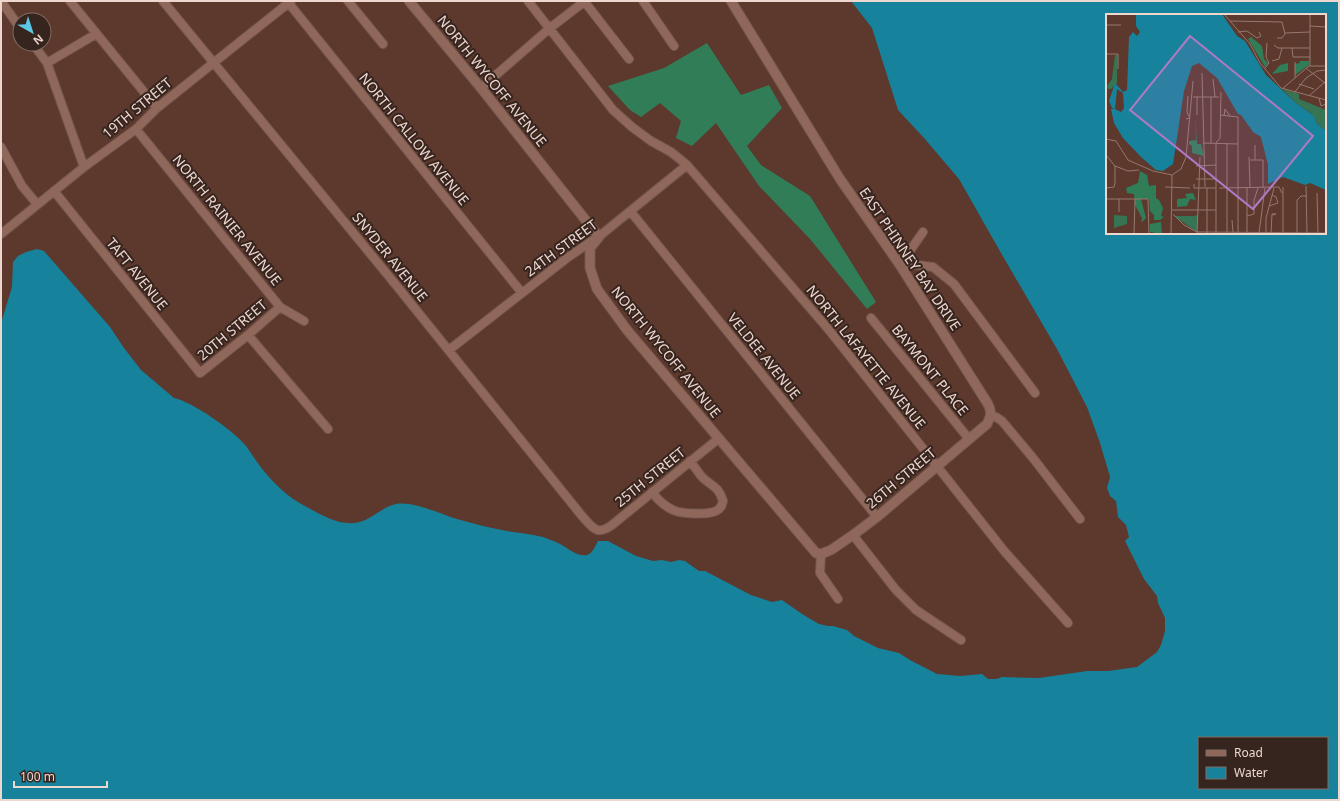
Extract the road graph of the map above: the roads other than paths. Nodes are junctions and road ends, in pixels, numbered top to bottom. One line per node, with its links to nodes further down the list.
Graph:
1 (1, 1): 11 (street)
2 (70, 1): 13 (street)
3 (163, 1): 18 (street, SNYDER AVENUE)
4 (348, 1): 14 (street)
5 (409, 1): 20 (street, NORTH WYCOFF AVENUE)
6 (528, 1): 12 (street, NORTH LAFAYETTE AVENUE)
7 (585, 1): 12 (street); 17 (street)
8 (644, 1): 15 (street)
9 (731, 1): 32 (street, EAST PHINNEY BAY DRIVE)
10 (288, 2): 18 (street, 19TH STREET); 33 (street, NORTH CALLOW AVENUE)
11 (12, 17)
12 (550, 28): 20 (street); 24 (street, NORTH LAFAYETTE AVENUE)
13 (96, 34): 19 (street); 21 (street)
14 (383, 44)
15 (674, 46)
16 (39, 52): 19 (street)
17 (629, 60)
18 (212, 62): 21 (street, 19TH STREET); 38 (street, SNYDER AVENUE)
19 (47, 63): 25 (street)
20 (481, 88): 31 (street, NORTH WYCOFF AVENUE)
21 (157, 108): 22 (street, 19TH STREET)
22 (136, 129): 25 (street, 19TH STREET); 34 (street, NORTH RAINIER AVENUE)
23 (1, 147): 27 (street)
24 (687, 165): 28 (street, 24TH STREET); 46 (street, NORTH LAFAYETTE AVENUE)
25 (84, 167): 26 (street, 19TH STREET)
26 (54, 191): 27 (street, 19TH STREET); 39 (street, TAFT AVENUE)
27 (37, 204): 30 (street, 19TH STREET)
28 (631, 212): 31 (street, 24TH STREET); 48 (street, VELDEE AVENUE)
29 (923, 232): 32 (street)
30 (1, 234)
31 (599, 237): 33 (street, 24TH STREET); 43 (street, NORTH WYCOFF AVENUE)
32 (900, 265): 40 (street); 41 (street, EAST PHINNEY BAY DRIVE)
33 (522, 293): 38 (street, 24TH STREET)
34 (280, 307): 36 (street, NORTH RAINIER AVENUE); 37 (street, 20TH STREET)
35 (871, 318): 44 (street, BAYMONT PLACE)
36 (304, 321)
37 (248, 335): 39 (street, 20TH STREET); 42 (street)
38 (449, 350): 50 (street, SNYDER AVENUE)
39 (200, 373)
40 (1035, 393)
41 (991, 416): 44 (street, 26TH STREET); 49 (street)
42 (328, 429)
43 (718, 439): 45 (street, 25TH STREET); 52 (street, NORTH WYCOFF AVENUE)
44 (969, 439): 46 (street, 26TH STREET)
45 (690, 461): 47 (street, 25TH STREET); 47 (street)
46 (937, 467): 48 (street, 26TH STREET); 54 (street, NORTH LAFAYETTE AVENUE)
47 (652, 492): 50 (street, 25TH STREET)
48 (877, 516): 51 (street, 26TH STREET)
49 (1080, 519)
50 (596, 530)
51 (853, 535): 52 (street, 26TH STREET); 55 (street)
52 (821, 554): 53 (street)
53 (838, 599)
54 (1068, 623)
55 (961, 640)

